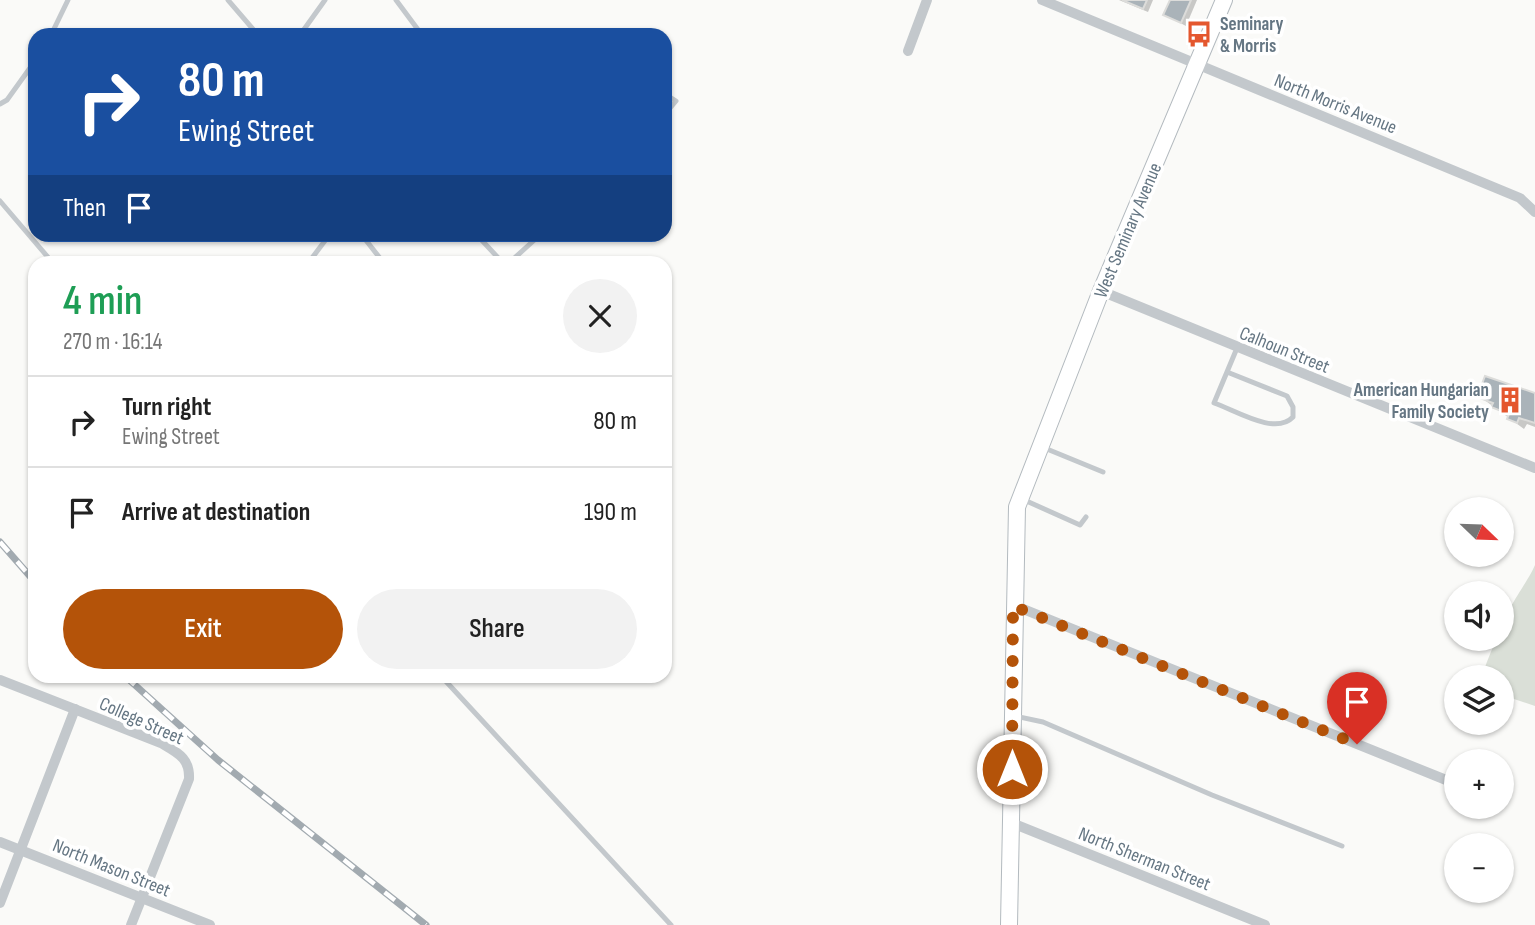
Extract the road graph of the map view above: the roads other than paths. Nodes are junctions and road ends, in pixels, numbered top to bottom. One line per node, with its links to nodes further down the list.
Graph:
1 (68, 0): 8 (lane)
2 (228, 0): 9 (lane)
3 (325, 0): 10 (lane)
4 (396, 0): 11 (lane)
5 (927, 0): 12 (street)
6 (1042, 0): 13 (street, North Morris Avenue)
7 (1224, 0): 13 (street, West Seminary Avenue)
8 (54, 28)
9 (252, 28)
10 (305, 28)
11 (417, 28)
12 (908, 51)
13 (1197, 64): 17 (street, North Morris Avenue); 25 (street, West Seminary Avenue)
14 (28, 71): 15 (lane)
15 (0, 104)
16 (0, 201): 18 (lane)
17 (1535, 212)
18 (28, 230)
19 (367, 242): 22 (lane)
20 (483, 242): 23 (lane)
21 (532, 242): 24 (lane)
22 (378, 256)
23 (496, 256)
24 (517, 256)
25 (1101, 291): 26 (street, Calhoun Street); 28 (street, West Seminary Avenue)
26 (1237, 348): 27 (lane); 29 (street, Calhoun Street)
27 (1227, 372): 27 (lane)
28 (1036, 453): 30 (lane); 31 (street, West Seminary Avenue)
29 (1535, 468)
30 (1103, 472)
31 (1019, 498): 32 (lane); 33 (street, West Seminary Avenue)
32 (1086, 517)
33 (1013, 606): 37 (street, West Seminary Avenue); 38 (street)
34 (0, 680): 36 (street, College Street)
35 (447, 683): 47 (lane)
36 (75, 709): 42 (street); 43 (street, College Street)
37 (1012, 715): 39 (street, West Seminary Avenue); 41 (lane)
38 (1444, 779)
39 (1012, 824): 48 (street, West Seminary Avenue); 49 (street, North Sherman Street)
40 (0, 842): 42 (street, North Mason Street)
41 (1342, 846)
42 (22, 850): 43 (street, North Mason Street); 44 (street)
43 (142, 898): 45 (street); 46 (street, North Mason Street)
44 (0, 903)
45 (131, 925)
46 (210, 925)
47 (671, 925)
48 (1009, 925)
49 (1265, 925)

